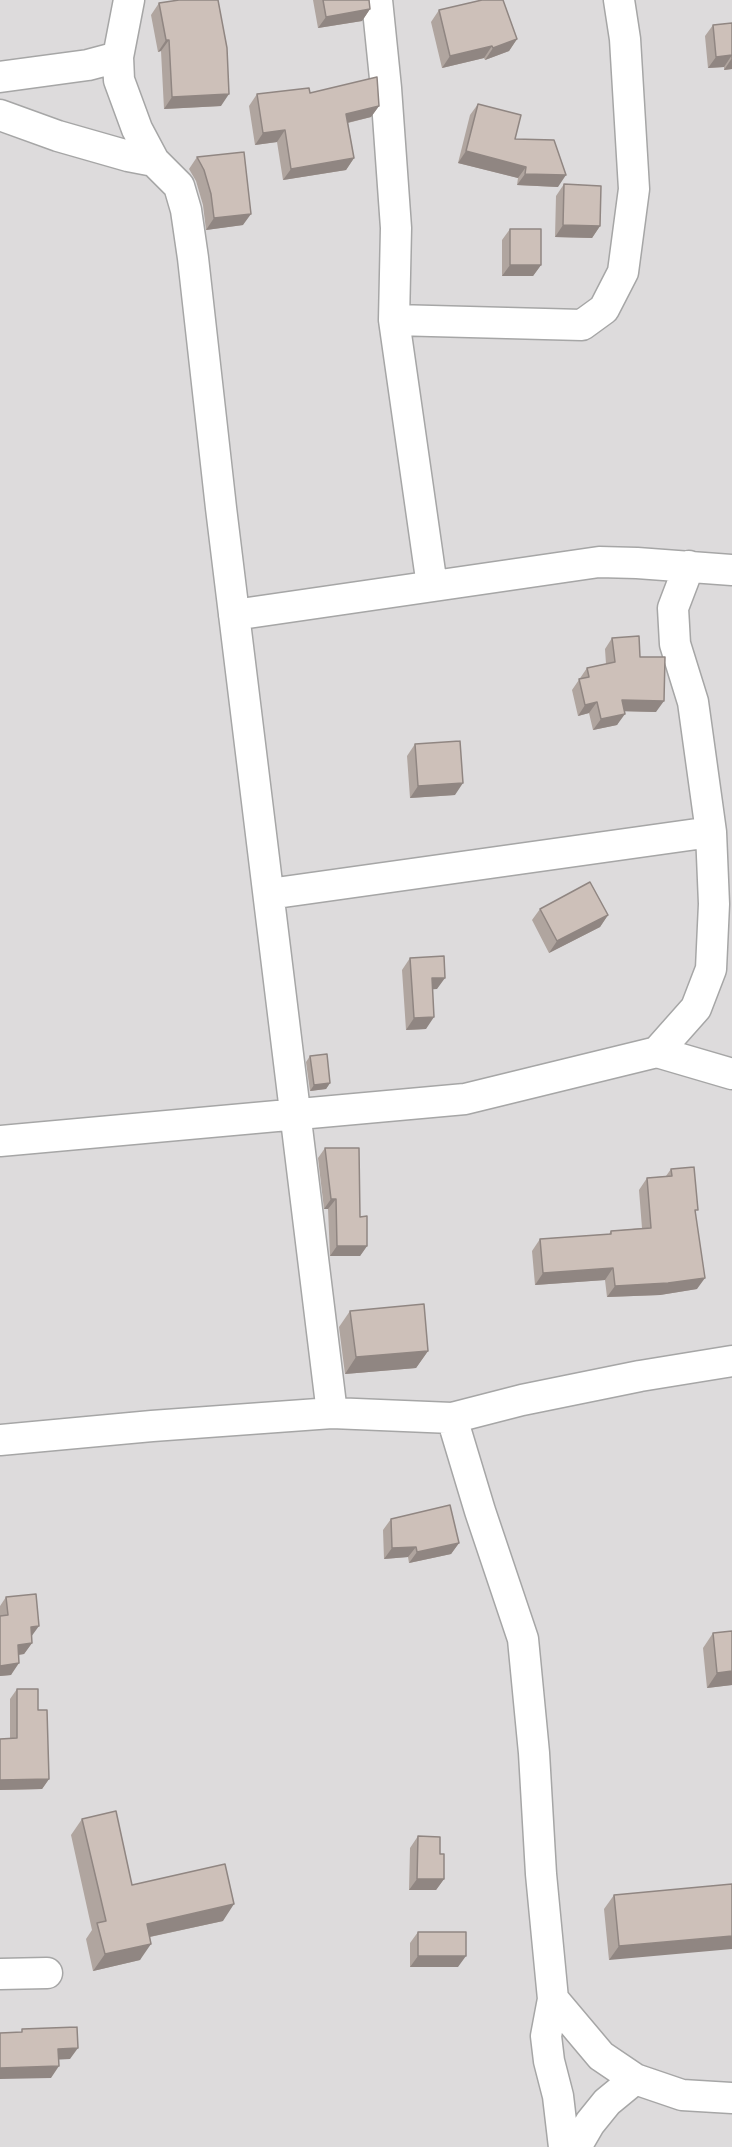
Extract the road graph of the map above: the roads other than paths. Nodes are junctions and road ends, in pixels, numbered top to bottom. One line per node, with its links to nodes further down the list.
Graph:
1 (129, 0): 4 (street)
2 (377, 0): 8 (street)
3 (619, 0): 8 (street)
4 (118, 57): 5 (street); 7 (street)
5 (0, 77)
6 (0, 115): 7 (street)
7 (154, 161): 12 (street)
8 (394, 320): 11 (street)
9 (689, 566): 10 (street); 11 (street); 13 (street)
10 (732, 570)
11 (432, 586): 12 (street)
12 (234, 615): 14 (street)
13 (711, 831): 14 (street); 15 (street)
14 (269, 894): 17 (street)
15 (657, 1052): 16 (street); 17 (street)
16 (732, 1074)
17 (296, 1114): 18 (street); 20 (street)
18 (0, 1141)
19 (732, 1361): 21 (street)
20 (332, 1413): 21 (street); 22 (street)
21 (452, 1418): 25 (street)
22 (0, 1440)
23 (47, 1973): 24 (street)
24 (0, 1974)
25 (553, 1999): 26 (street); 28 (street)
26 (635, 2079): 27 (street); 29 (street)
27 (732, 2098)
28 (564, 2147)
29 (576, 2147)

